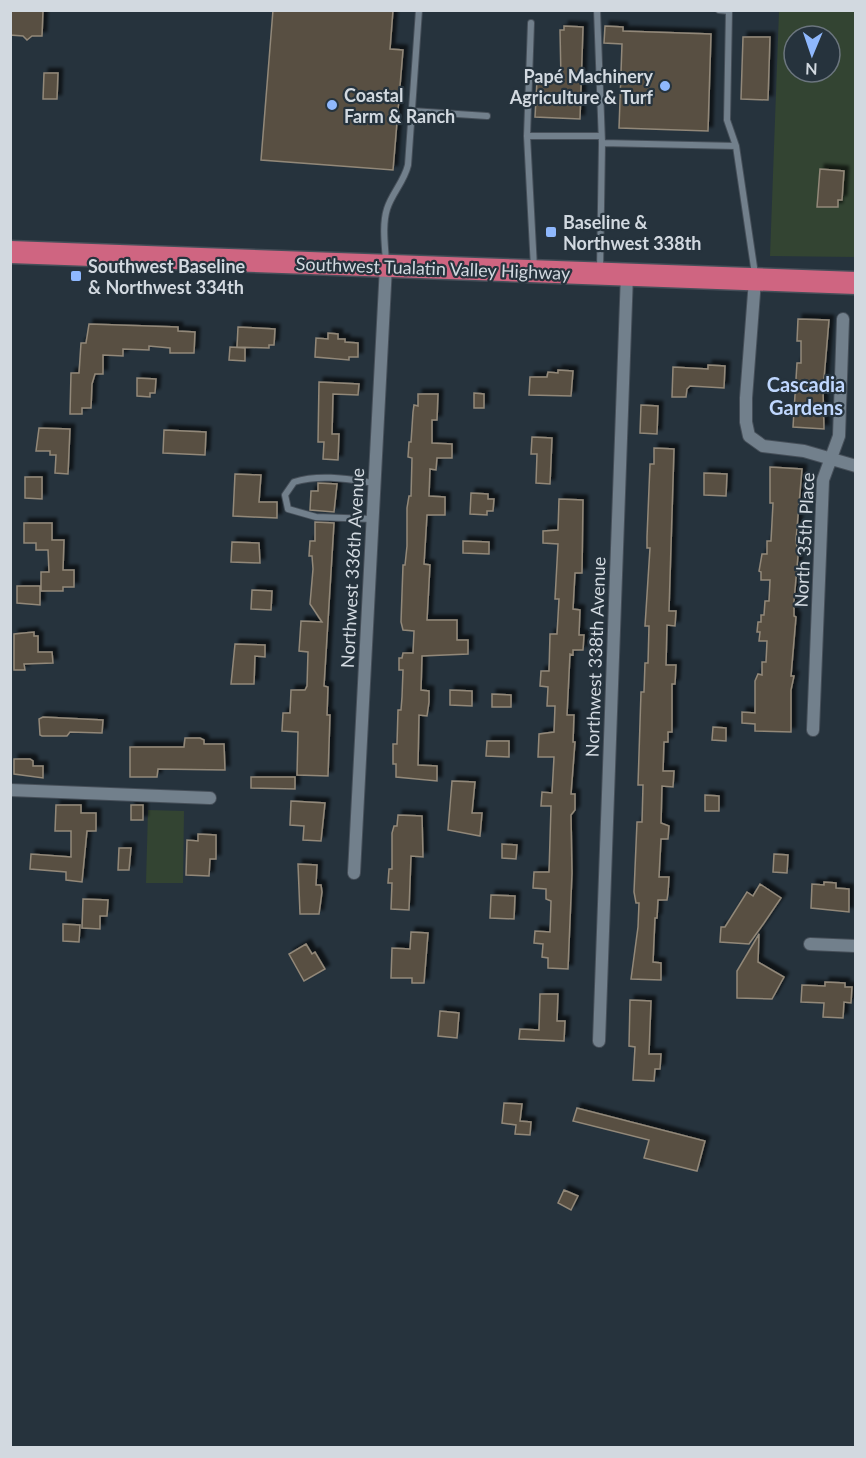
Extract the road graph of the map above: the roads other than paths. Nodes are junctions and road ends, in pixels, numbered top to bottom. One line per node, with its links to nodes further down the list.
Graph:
1 (419, 10): 5 (lane)
2 (597, 10): 8 (lane)
3 (719, 10): 9 (lane)
4 (531, 23): 7 (lane)
5 (412, 111): 6 (lane); 11 (lane)
6 (488, 116)
7 (527, 136): 8 (lane); 12 (lane)
8 (602, 139): 9 (lane); 13 (lane)
9 (736, 146): 15 (lane)
10 (10, 252): 11 (highway, Southwest Tualatin Valley Highway)
11 (386, 266): 12 (highway, Southwest Tualatin Valley Highway); 20 (street, Northwest 336th Avenue)
12 (534, 272): 13 (highway, Southwest Tualatin Valley Highway)
13 (599, 274): 14 (highway, Southwest Tualatin Valley Highway)
14 (627, 274): 15 (highway, Southwest Tualatin Valley Highway); 28 (street, Northwest 338th Avenue)
15 (755, 280): 16 (highway, Southwest Tualatin Valley Highway); 18 (street)
16 (855, 283)
17 (843, 319): 18 (street, North 35th Place)
18 (830, 457): 19 (street); 22 (street, North 35th Place)
19 (855, 466)
20 (375, 483): 21 (street, Northwest 336th Avenue); 21 (lane)
21 (373, 519): 25 (street, Northwest 336th Avenue)
22 (813, 730)
23 (10, 790): 24 (street)
24 (210, 798)
25 (354, 873)
26 (810, 944): 27 (street)
27 (855, 946)
28 (599, 1041)

